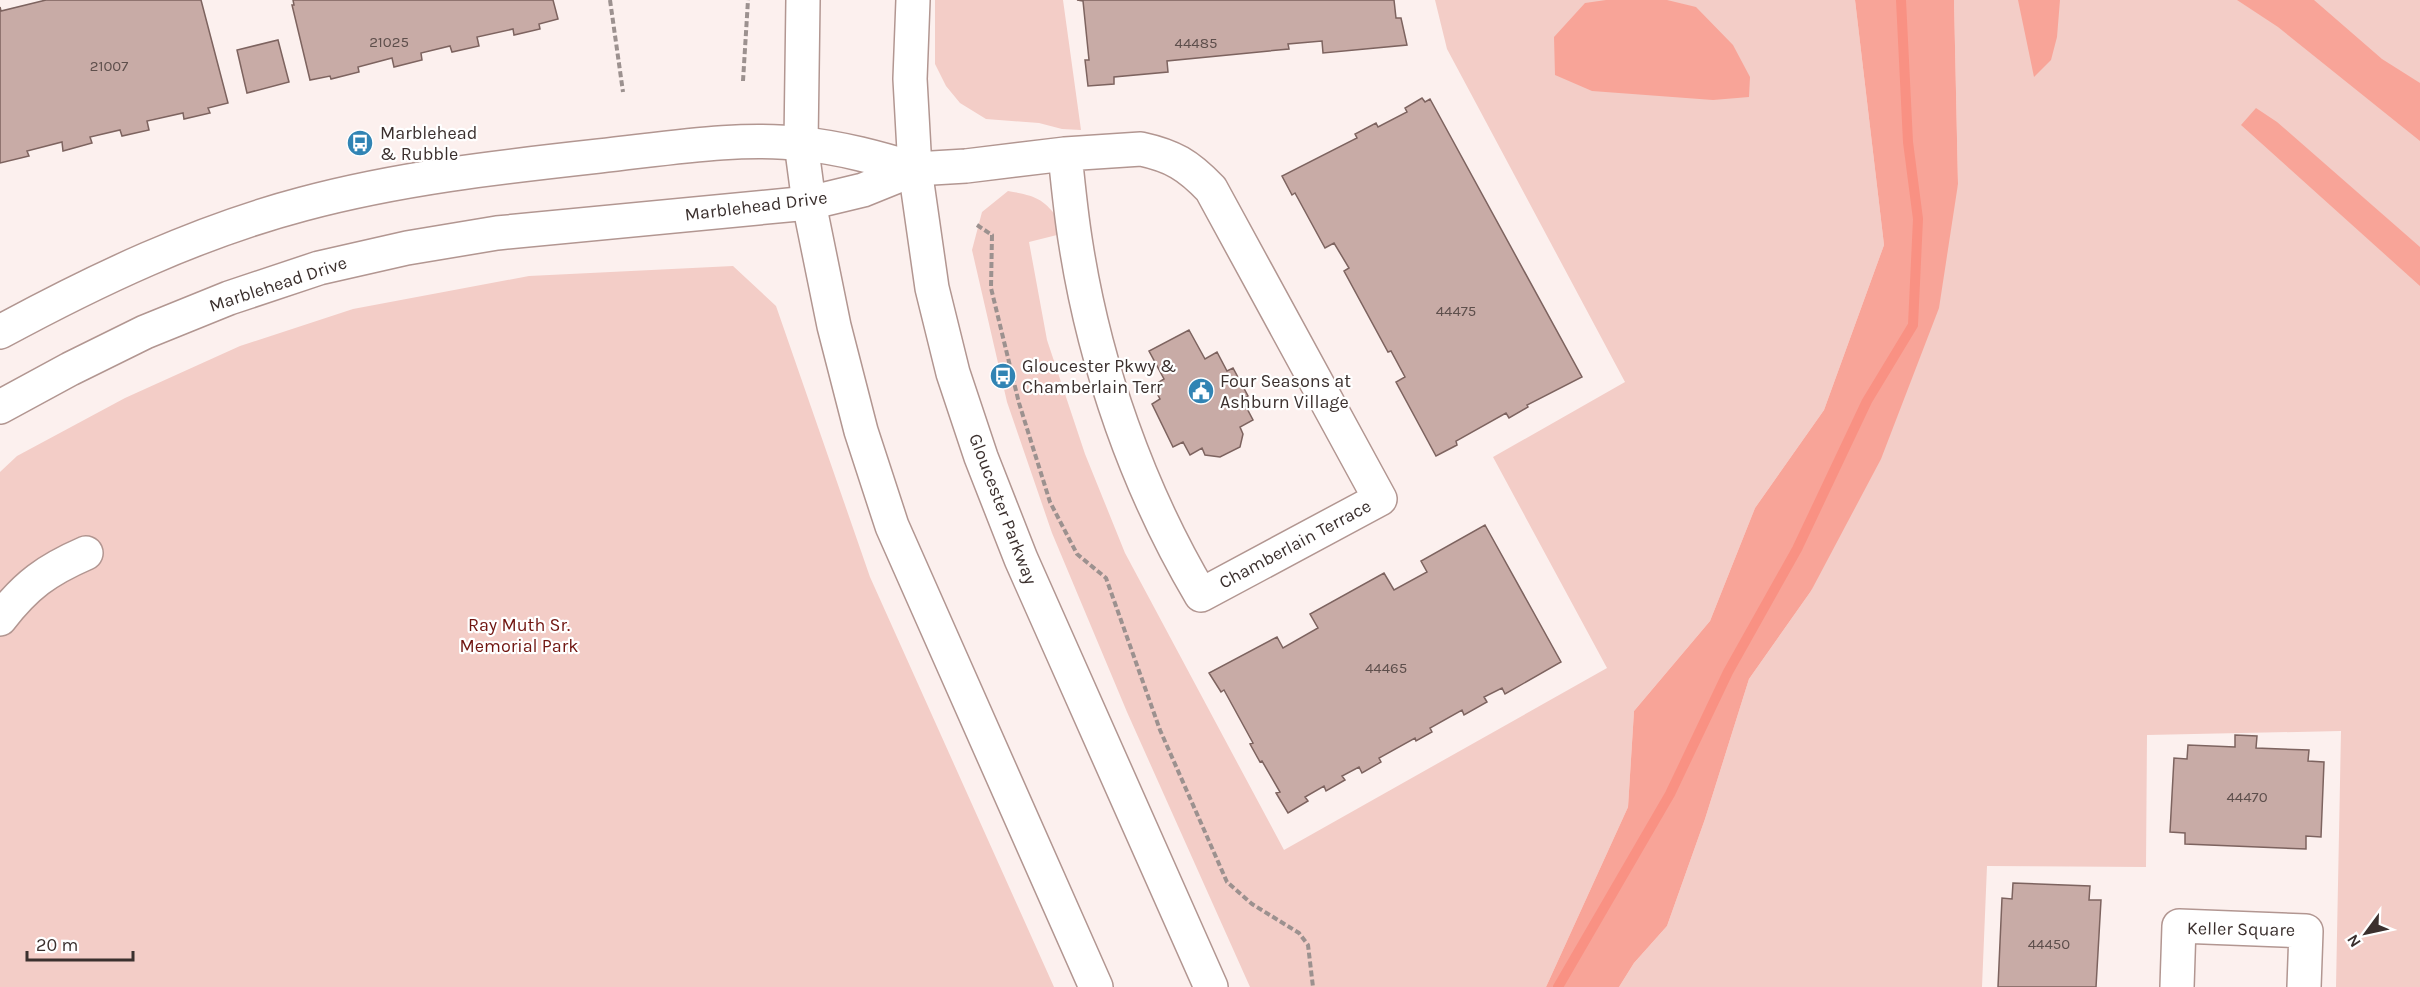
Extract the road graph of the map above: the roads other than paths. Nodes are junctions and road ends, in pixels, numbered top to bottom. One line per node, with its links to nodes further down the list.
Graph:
1 (803, 0): 3 (street)
2 (913, 0): 5 (street, Gloucester Parkway)
3 (801, 143): 5 (street); 6 (street); 7 (street)
4 (1065, 154): 4 (street, Chamberlain Terrace); 5 (street, Chamberlain Terrace)
5 (915, 169): 6 (street, Marblehead Drive); 12 (street, Gloucester Parkway)
6 (809, 203): 8 (street, Marblehead Drive); 11 (street)
7 (0, 332)
8 (0, 407)
9 (86, 554): 10 (street)
10 (0, 619)
11 (1096, 987)
12 (1211, 987)
13 (2176, 987): 14 (street, Keller Square)
14 (2304, 987)

